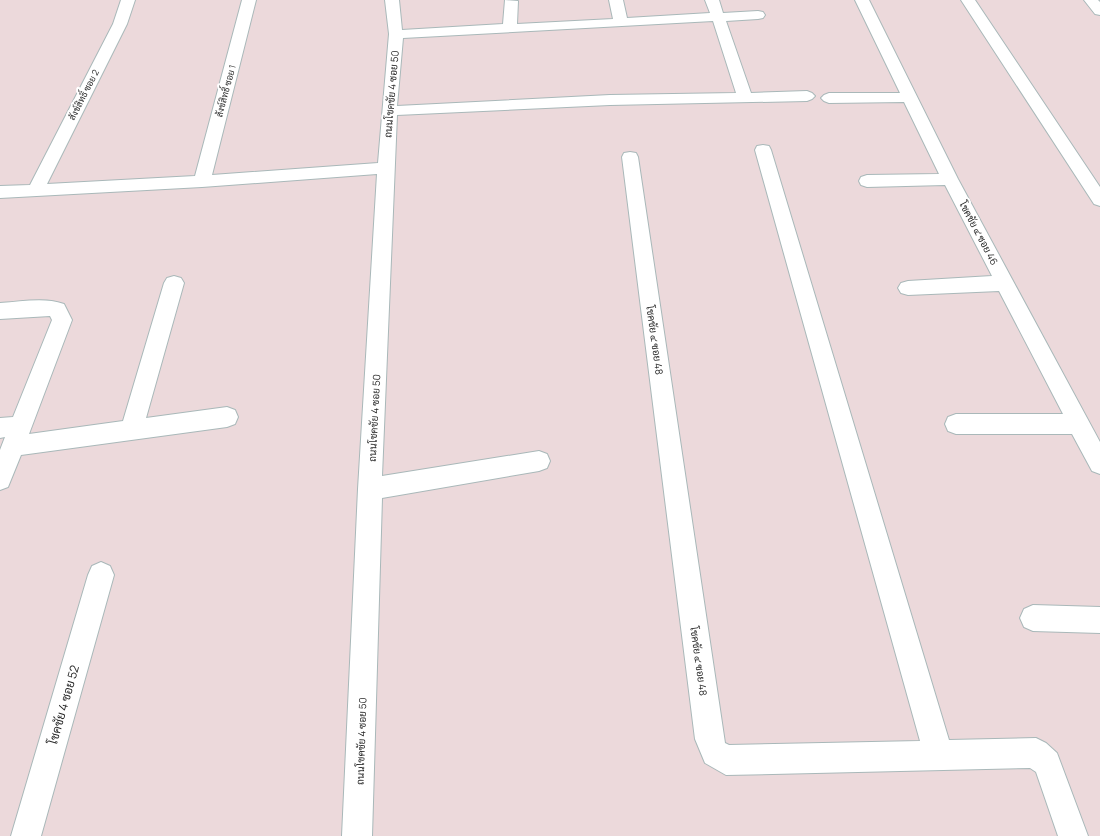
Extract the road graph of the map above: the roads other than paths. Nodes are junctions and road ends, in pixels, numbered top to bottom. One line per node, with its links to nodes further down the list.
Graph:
1 (128, 0): 27 (street, สังข์สิทธิ์ ซอย 2)
2 (249, 0): 25 (street, สังข์สิทธิ์ ซอย 1)
3 (392, 0): 15 (street, ถนนโชคชัย 4 ซอย 50)
4 (616, 0): 13 (street)
5 (712, 0): 12 (street)
6 (862, 0): 18 (street, โชคชัย ๔ ซอย 46)
7 (968, 0): 29 (street)
8 (1091, 0): 10 (street)
9 (511, 1): 14 (street)
10 (1100, 11)
11 (758, 15): 12 (street)
12 (719, 17): 13 (street); 17 (street)
13 (621, 23): 14 (street)
14 (510, 28): 15 (street)
15 (396, 34): 20 (street, ถนนโชคชัย 4 ซอย 50)
16 (807, 96): 17 (street)
17 (745, 97): 20 (street)
18 (911, 97): 19 (street); 24 (street, โชคชัย ๔ ซอย 46)
19 (829, 98)
20 (389, 110): 23 (street, ถนนโชคชัย 4 ซอย 50)
21 (763, 150): 46 (street)
22 (630, 157): 46 (street, โชคชัย ๔ ซอย 48)
23 (386, 168): 25 (street); 42 (street, ถนนโชคชัย 4 ซอย 50)
24 (950, 179): 26 (street); 31 (street, โชคชัย ๔ ซอย 46)
25 (202, 181): 27 (street)
26 (867, 181)
27 (36, 189): 28 (street)
28 (0, 192)
29 (1100, 200)
30 (174, 283): 37 (street)
31 (1005, 283): 32 (street); 36 (street, โชคชัย ๔ ซอย 46)
32 (908, 288)
33 (0, 311): 38 (street)
34 (227, 417): 37 (street)
35 (956, 424): 36 (street)
36 (1078, 424): 40 (street, โชคชัย ๔ ซอย 46)
37 (132, 430): 38 (street)
38 (11, 433): 41 (street)
39 (539, 461): 42 (street)
40 (1100, 464)
41 (0, 479)
42 (370, 489): 48 (street, ถนนโชคชัย 4 ซอย 50)
43 (101, 575): 47 (street, โชคชัย 4 ซอย 52)
44 (1033, 618): 45 (street)
45 (1100, 620)
46 (939, 755): 49 (street, โชคชัย ๔ ซอย 48)
47 (26, 836)
48 (357, 836)
49 (1073, 836)

